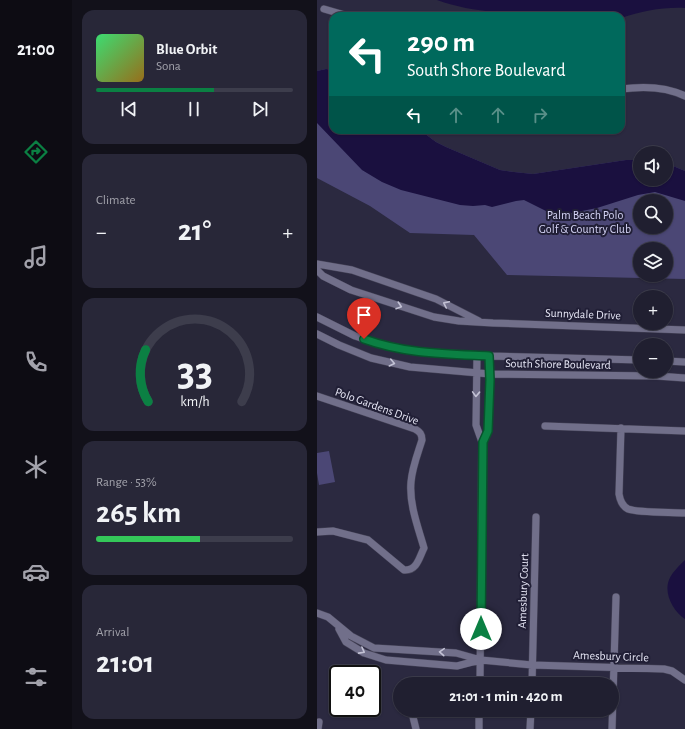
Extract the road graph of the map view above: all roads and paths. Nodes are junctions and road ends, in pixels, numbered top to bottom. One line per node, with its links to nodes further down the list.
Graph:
1 (324, 9): 2 (street)
2 (334, 12)
3 (625, 88): 4 (street)
4 (685, 96)
5 (317, 264): 8 (street, Sunnydale Drive, one-way to 5)
6 (317, 270): 8 (street, Sunnydale Drive, one-way to 8)
7 (317, 317): 11 (street, South Shore Boulevard)
8 (481, 322): 9 (street, Sunnydale Drive)
9 (685, 330)
10 (317, 334): 16 (street, South Shore Boulevard, one-way to 16)
11 (477, 355): 12 (street, South Shore Boulevard); 16 (street)
12 (489, 356): 13 (street, South Shore Boulevard); 17 (street)
13 (633, 360)
14 (673, 361): 15 (street)
15 (685, 362)
16 (477, 373): 17 (street, South Shore Boulevard); 23 (street, one-way to 23)
17 (490, 374): 18 (street, South Shore Boulevard); 23 (street)
18 (685, 378)
19 (317, 396): 26 (street, Polo Gardens Drive)
20 (545, 426): 21 (street)
21 (621, 428): 22 (street); 24 (street)
22 (685, 431)
23 (483, 442): 30 (street)
24 (685, 513)
25 (536, 518): 31 (street, Amesbury Court)
26 (317, 532)
27 (616, 597): 32 (street)
28 (317, 613): 29 (street)
29 (335, 624): 30 (street, one-way to 29); 30 (street, one-way to 30)
30 (481, 660): 31 (street, Amesbury Circle); 33 (street)
31 (532, 664): 32 (street, Amesbury Circle); 34 (street)
32 (614, 667): 35 (street, Amesbury Circle); 42 (street)
33 (480, 677)
34 (532, 677)
35 (685, 680)
36 (413, 717): 39 (street)
37 (479, 717): 40 (street)
38 (531, 717): 41 (street)
39 (416, 729)
40 (479, 729)
41 (530, 729)
42 (612, 729)

